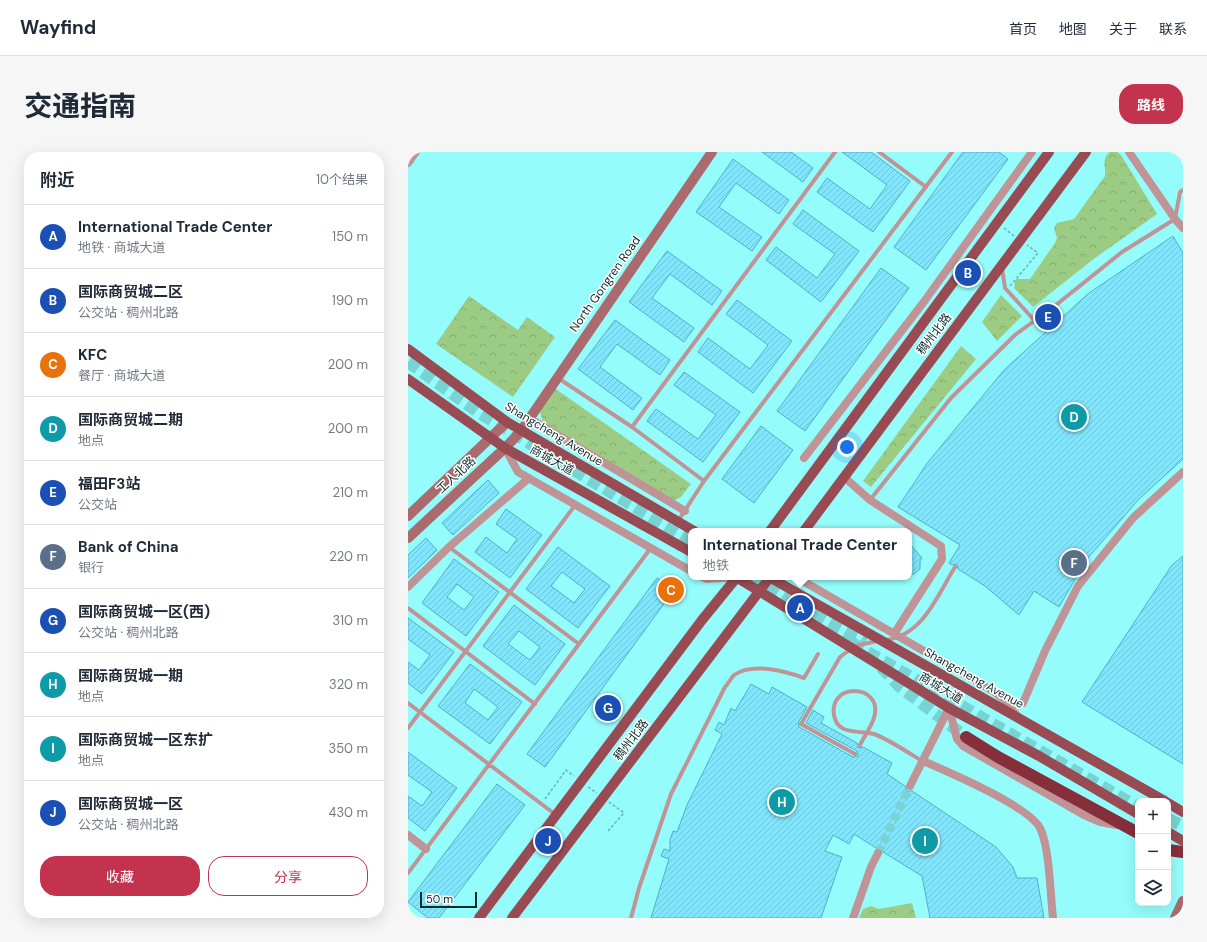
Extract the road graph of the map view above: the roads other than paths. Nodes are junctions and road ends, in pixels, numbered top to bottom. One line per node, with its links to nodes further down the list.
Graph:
1 (416, 152): 10 (street)
2 (712, 152): 18 (street, North Gongren Road)
3 (835, 152): 22 (lane)
4 (879, 152): 11 (lane)
5 (952, 152): 11 (lane)
6 (1032, 152): 26 (street)
7 (1049, 152): 37 (main road, 稠州北路)
8 (1086, 152): 15 (main road, 稠州北路)
9 (1129, 152): 13 (street)
10 (408, 163)
11 (926, 187): 30 (lane)
12 (1183, 190): 13 (lane)
13 (1175, 219): 14 (street); 16 (lane)
14 (1183, 228)
15 (1001, 266): 16 (lane); 28 (main road, 稠州北路)
16 (1034, 320): 31 (lane)
17 (408, 350): 21 (main road, Shangcheng Avenue)
18 (556, 376): 20 (street, North Gongren Road); 22 (lane)
19 (408, 378): 24 (main road, 商城大道)
20 (528, 418): 23 (street, North Gongren Road); 33 (street)
21 (507, 422): 23 (main road, Shangcheng Avenue); 24 (street, 工人北路)
22 (632, 427): 30 (lane)
23 (520, 431): 25 (street, 工人北路); 35 (main road, Shangcheng Avenue)
24 (491, 439): 25 (main road, 商城大道); 34 (street, 工人北路)
25 (505, 448): 29 (street); 39 (street, 工人北路); 42 (main road, 商城大道)
26 (804, 458)
27 (1183, 472): 59 (street)
28 (844, 477): 31 (street); 38 (main road, 稠州北路)
29 (529, 478): 32 (street); 40 (street)
30 (704, 481): 33 (lane)
31 (870, 500): 54 (street)
32 (576, 504): 41 (street); 51 (lane)
33 (685, 511): 35 (lane)
34 (408, 516)
35 (678, 521): 36 (main road, Shangcheng Avenue)
36 (689, 528)
37 (772, 528)
38 (806, 528)
39 (408, 538)
40 (450, 548): 50 (street); 51 (lane)
41 (650, 549): 44 (street); 55 (lane)
42 (688, 550)
43 (955, 567): 67 (lane)
44 (688, 569)
45 (734, 580): 75 (main road, 稠州北路)
46 (740, 580): 52 (main road, 商城大道)
47 (768, 580): 52 (main road, 稠州北路)
48 (775, 580): 63 (main road, Shangcheng Avenue)
49 (801, 580): 54 (street)
50 (408, 587)
51 (510, 592): 55 (lane); 56 (lane)
52 (758, 592): 61 (main road, 商城大道); 87 (main road, 稠州北路)
53 (408, 608): 56 (lane)
54 (894, 634): 63 (street)
55 (579, 644): 60 (lane)
56 (466, 652): 60 (lane); 62 (lane)
57 (818, 654): 88 (lane)
58 (408, 703): 62 (lane)
59 (1023, 703)
60 (534, 704): 69 (lane)
61 (949, 708): 68 (street); 73 (main road, 商城大道); 76 (street)
62 (420, 712): 64 (lane); 69 (lane)
63 (1018, 718): 71 (main road, Shangcheng Avenue)
64 (408, 728)
65 (966, 737): 76 (highway)
66 (860, 745): 68 (lane)
67 (855, 754)
68 (923, 761): 70 (street); 90 (street)
69 (489, 765): 75 (lane); 80 (lane)
70 (910, 786)
71 (1160, 798)
72 (1171, 804): 74 (main road, Shangcheng Avenue)
73 (1135, 812)
74 (1183, 812)
75 (556, 816): 86 (main road, 稠州北路)
76 (1133, 830)
77 (1171, 834): 79 (main road)
78 (408, 835): 80 (street)
79 (1183, 841)
80 (426, 849): 84 (lane)
81 (1171, 850): 82 (highway)
82 (1183, 852)
83 (878, 853): 89 (street)
84 (408, 873)
85 (1183, 901): 91 (street)
86 (479, 918)
87 (512, 918)
88 (631, 918)
89 (853, 918)
90 (1053, 918)
91 (1175, 918)

